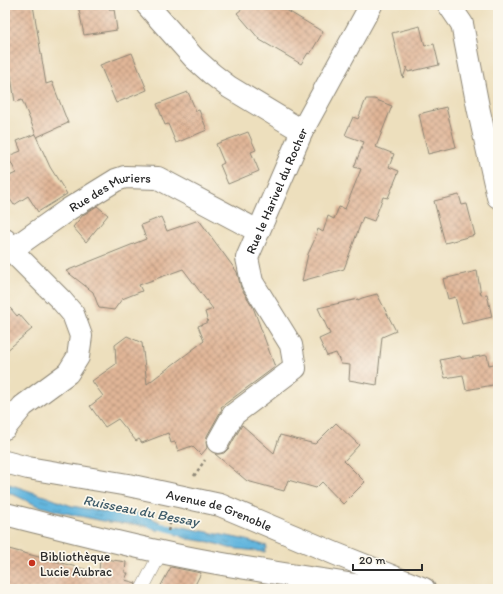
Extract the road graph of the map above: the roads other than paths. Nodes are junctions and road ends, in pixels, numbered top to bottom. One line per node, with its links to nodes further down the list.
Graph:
1 (147, 5): 4 (street)
2 (371, 5): 4 (street, Rue le Harivel du Rocher)
3 (449, 5): 5 (street)
4 (302, 131): 6 (street, Rue le Harivel du Rocher)
5 (498, 197)
6 (258, 231): 7 (street, Rue des Muriers); 9 (street, Rue le Harivel du Rocher)
7 (8, 245): 8 (street, Rue des Muriers)
8 (5, 428)
9 (218, 442)
10 (5, 462): 15 (street, Avenue de Grenoble)
11 (5, 514): 12 (street)
12 (161, 552): 13 (lane); 14 (street)
13 (142, 589)
14 (379, 589)
15 (424, 589)

